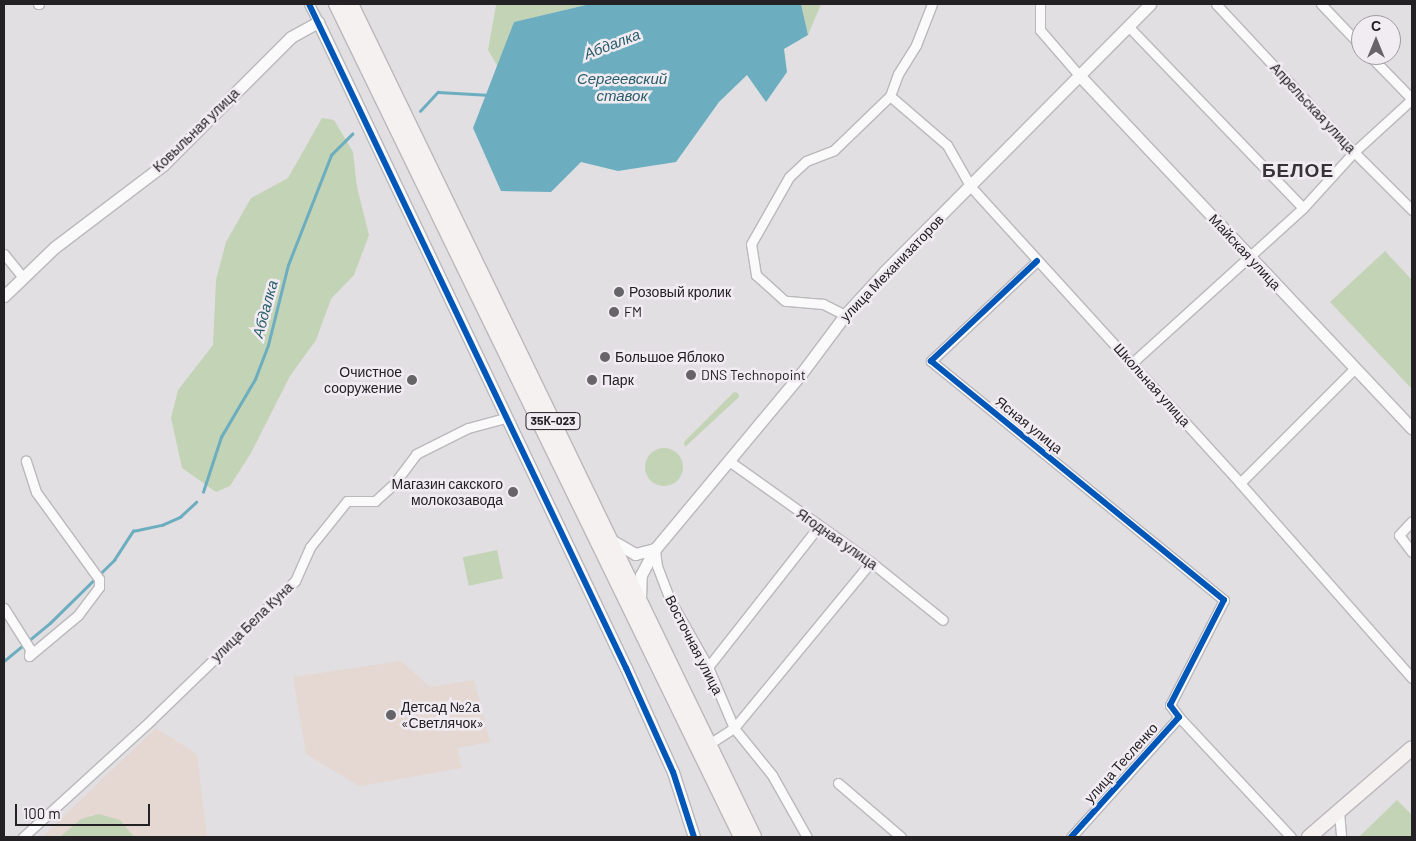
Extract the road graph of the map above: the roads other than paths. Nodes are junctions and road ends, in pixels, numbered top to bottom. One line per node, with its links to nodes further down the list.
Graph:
1 (309, 4): 9 (street)
2 (336, 4): 47 (main road, 35К-023)
3 (351, 4): 34 (main road, 35К-023)
4 (932, 4): 14 (street)
5 (1040, 4): 13 (street)
6 (1150, 4): 10 (street, улица Механизаторов)
7 (1216, 4): 15 (street, Апрельская улица)
8 (1321, 4): 11 (street)
9 (318, 22): 22 (street, Ковыльная улица); 27 (street)
10 (1128, 26): 13 (street, улица Механизаторов); 17 (street)
11 (1351, 36)
12 (1379, 65): 15 (street)
13 (1078, 74): 16 (street, улица Механизаторов); 20 (street, Майская улица)
14 (890, 96): 16 (street, Школьная улица); 24 (street)
15 (1354, 152): 17 (street); 18 (street, Апрельская улица)
16 (971, 187): 21 (street, Школьная улица); 24 (street, улица Механизаторов)
17 (1303, 208): 20 (street)
18 (1412, 210)
19 (4, 254): 22 (street)
20 (1249, 256): 25 (street); 26 (street, Майская улица)
21 (1037, 261): 25 (street, Школьная улица); 43 (street, Ясная улица)
22 (22, 276): 23 (street, Ковыльная улица)
23 (4, 296)
24 (845, 316): 30 (street, улица Механизаторов)
25 (1132, 363): 31 (street, Школьная улица)
26 (1355, 368): 28 (street, Майская улица); 31 (street)
27 (506, 418): 51 (street, улица Бела Куна); 52 (street)
28 (1412, 429)
29 (26, 460): 39 (street)
30 (728, 461): 33 (street, Ягодная улица); 35 (street, улица Механизаторов)
31 (1240, 483): 42 (street, Школьная улица)
32 (1412, 521): 36 (street)
33 (819, 526): 37 (street, Ягодная улица); 41 (street)
34 (610, 540): 35 (street); 38 (main road, 35К-023)
35 (655, 549): 38 (street, улица Механизаторов); 41 (street, Восточная улица)
36 (1412, 552)
37 (871, 562): 40 (street, Ягодная улица); 44 (street)
38 (641, 604): 45 (main road, 35К-023)
39 (4, 608)
40 (943, 620)
41 (708, 667): 44 (street, Восточная улица)
42 (1412, 678)
43 (1178, 717): 59 (street, улица Тесленко); 60 (street)
44 (734, 728): 45 (street); 57 (street, Восточная улица)
45 (709, 744): 49 (main road, 35К-023)
46 (1412, 748): 50 (main road)
47 (715, 783): 53 (main road); 54 (main road, 35К-023)
48 (838, 783): 58 (street)
49 (734, 794): 55 (main road, 35К-023); 56 (main road)
50 (1339, 812): 61 (main road); 62 (street)
51 (23, 837)
52 (694, 837)
53 (733, 837)
54 (740, 837)
55 (754, 837)
56 (764, 837)
57 (807, 837)
58 (902, 837)
59 (1071, 837)
60 (1291, 837)
61 (1309, 837)
62 (1341, 837)

